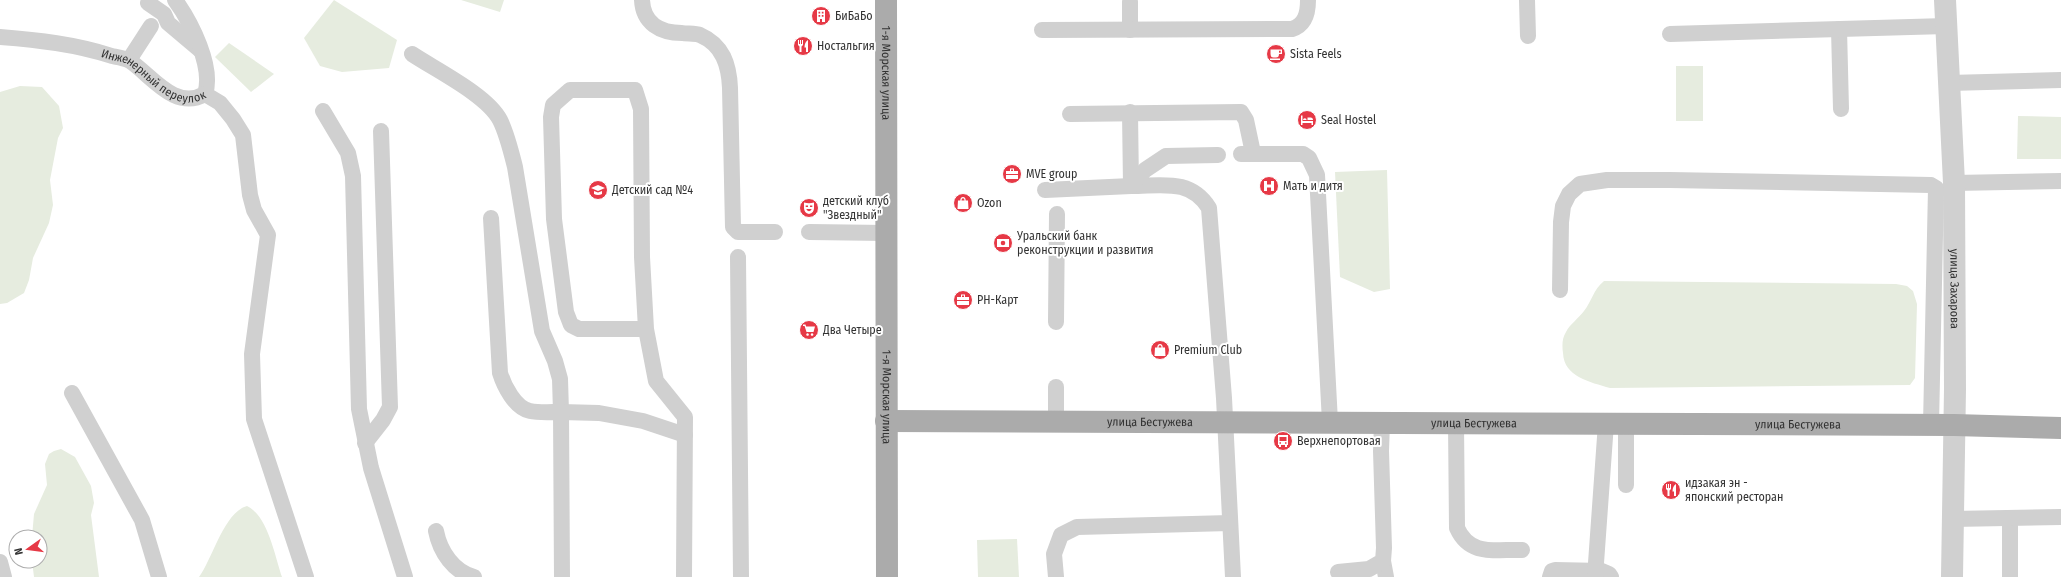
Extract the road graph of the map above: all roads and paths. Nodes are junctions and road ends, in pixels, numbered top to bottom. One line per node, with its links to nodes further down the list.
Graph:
1 (175, 0): 17 (lane, Инженерный переулок)
2 (642, 0): 35 (lane)
3 (886, 0): 37 (main road, 1-я Морская улица)
4 (1308, 0): 13 (lane)
5 (1528, 0): 15 (lane)
6 (1945, 0): 10 (street, улица Захарова)
7 (148, 2): 17 (lane)
8 (1130, 2): 13 (lane)
9 (151, 26): 19 (lane)
10 (1946, 26): 11 (lane); 21 (street, улица Захарова)
11 (1839, 29): 14 (lane); 23 (lane)
12 (1042, 30): 13 (lane)
13 (1130, 30)
14 (1670, 34)
15 (1528, 36)
16 (0, 37): 19 (lane, Инженерный переулок)
17 (200, 50): 22 (lane, Инженерный переулок)
18 (412, 54): 44 (lane)
19 (129, 60): 22 (lane, Инженерный переулок)
20 (2061, 80): 21 (lane)
21 (1949, 83): 30 (street, улица Захарова)
22 (205, 94): 70 (lane)
23 (1841, 110)
24 (323, 111): 56 (lane)
25 (1130, 112): 26 (lane); 31 (lane); 48 (lane)
26 (1070, 114)
27 (381, 131): 56 (lane)
28 (1218, 155): 31 (lane)
29 (2061, 181): 30 (lane)
30 (1954, 183): 53 (street, улица Захарова)
31 (1131, 186): 32 (lane); 47 (lane)
32 (1045, 190)
33 (1057, 214): 40 (lane)
34 (491, 218): 44 (lane)
35 (775, 232)
36 (809, 232): 37 (lane)
37 (886, 233): 45 (main road, 1-я Морская улица)
38 (738, 256): 75 (lane)
39 (1560, 290): 52 (lane)
40 (1056, 322)
41 (646, 329): 41 (lane); 55 (lane)
42 (1056, 387): 46 (lane)
43 (72, 393): 69 (lane)
44 (561, 412): 55 (lane); 73 (lane)
45 (886, 421): 46 (main road, улица Бестужева); 76 (main road, 1-я Морская улица)
46 (1056, 421): 47 (main road, улица Бестужева)
47 (1225, 422): 48 (main road, улица Бестужева); 61 (lane)
48 (1330, 422): 49 (main road, улица Бестужева)
49 (1382, 423): 50 (main road, улица Бестужева); 64 (lane)
50 (1456, 423): 51 (main road, улица Бестужева); 63 (lane)
51 (1616, 423): 52 (main road, улица Бестужева); 57 (lane); 67 (lane)
52 (1931, 424): 53 (main road, улица Бестужева)
53 (1954, 425): 54 (main road, улица Бестужева); 60 (street, улица Захарова)
54 (2061, 428)
55 (685, 435): 74 (lane)
56 (364, 443): 71 (lane)
57 (1626, 485)
58 (2061, 517): 59 (lane)
59 (2010, 518): 60 (lane); 83 (lane)
60 (1952, 519): 82 (street, улица Захарова)
61 (1230, 523): 77 (lane); 78 (lane)
62 (436, 531): 72 (lane)
63 (1522, 550)
64 (1383, 561): 66 (lane); 79 (lane)
65 (0, 562): 68 (lane)
66 (1338, 572)
67 (1595, 574): 80 (lane); 81 (lane)
68 (4, 577)
69 (159, 577)
70 (306, 577)
71 (404, 577)
72 (474, 577)
73 (562, 577)
74 (684, 577)
75 (741, 577)
76 (887, 577)
77 (1056, 577)
78 (1233, 577)
79 (1386, 577)
80 (1550, 577)
81 (1611, 577)
82 (1952, 577)
83 (2010, 577)

